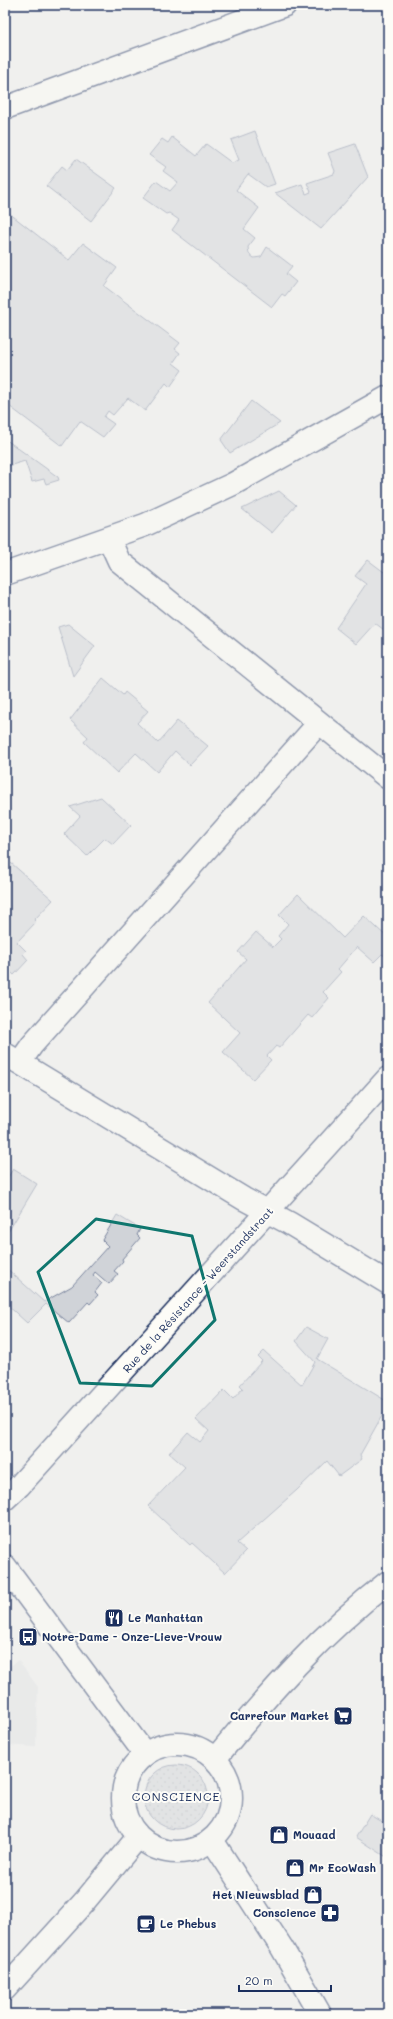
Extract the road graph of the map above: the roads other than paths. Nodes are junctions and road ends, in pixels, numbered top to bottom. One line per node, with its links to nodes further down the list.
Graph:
1 (285, 5): 2 (street)
2 (5, 108)
3 (388, 397): 4 (street)
4 (109, 539): 5 (street); 6 (street)
5 (5, 574)
6 (319, 723): 7 (street); 8 (street)
7 (388, 778)
8 (12, 1058): 10 (street)
9 (388, 1078): 10 (street, Rue de la Résistance - Weerstandstraat)
10 (268, 1212): 11 (street); 12 (street, Rue de la Résistance - Weerstandstraat)
11 (388, 1284)
12 (5, 1499)
13 (5, 1566): 15 (street)
14 (388, 1582): 16 (street)
15 (145, 1754): 16 (street); 17 (street)
16 (215, 1759): 18 (street)
17 (138, 1837): 18 (street); 19 (street)
18 (212, 1840): 20 (street)
19 (5, 1989)
20 (320, 2014)

